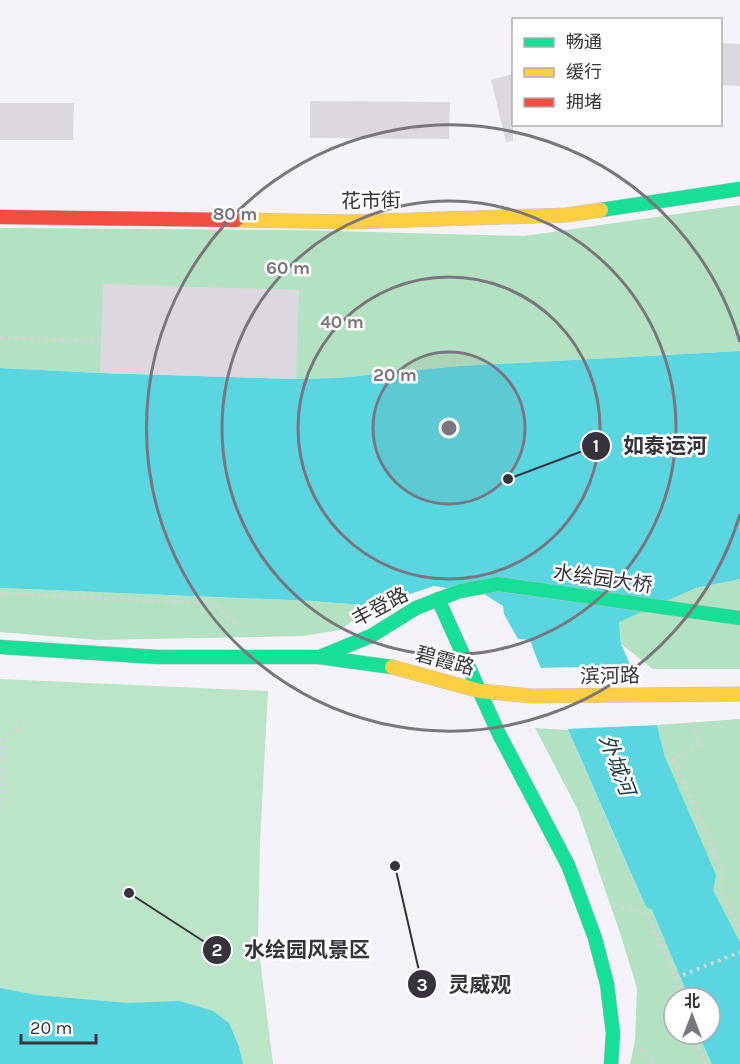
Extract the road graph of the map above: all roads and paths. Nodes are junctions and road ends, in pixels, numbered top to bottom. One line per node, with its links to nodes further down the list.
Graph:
1 (740, 189): 2 (street, 花市街)
2 (0, 217)
3 (0, 338): 4 (path)
4 (101, 341)
5 (460, 591): 7 (street, 丰登路); 8 (street, 水绘园大桥)
6 (0, 593): 9 (path)
7 (438, 600): 11 (street, 丰登路); 12 (street)
8 (740, 618)
9 (244, 631)
10 (0, 647): 11 (street, 碧霞路)
11 (319, 657): 12 (street, 碧霞路)
12 (480, 691): 14 (street, 滨河路); 23 (street, 碧霞路)
13 (740, 694): 14 (street, 滨河路)
14 (686, 695): 18 (path)
15 (22, 724): 16 (path)
16 (0, 808)
17 (613, 904): 20 (path)
18 (740, 928)
19 (740, 952): 20 (path)
20 (676, 978): 21 (path)
21 (679, 986)
22 (698, 1046): 24 (path)
23 (610, 1064)
24 (706, 1064)

